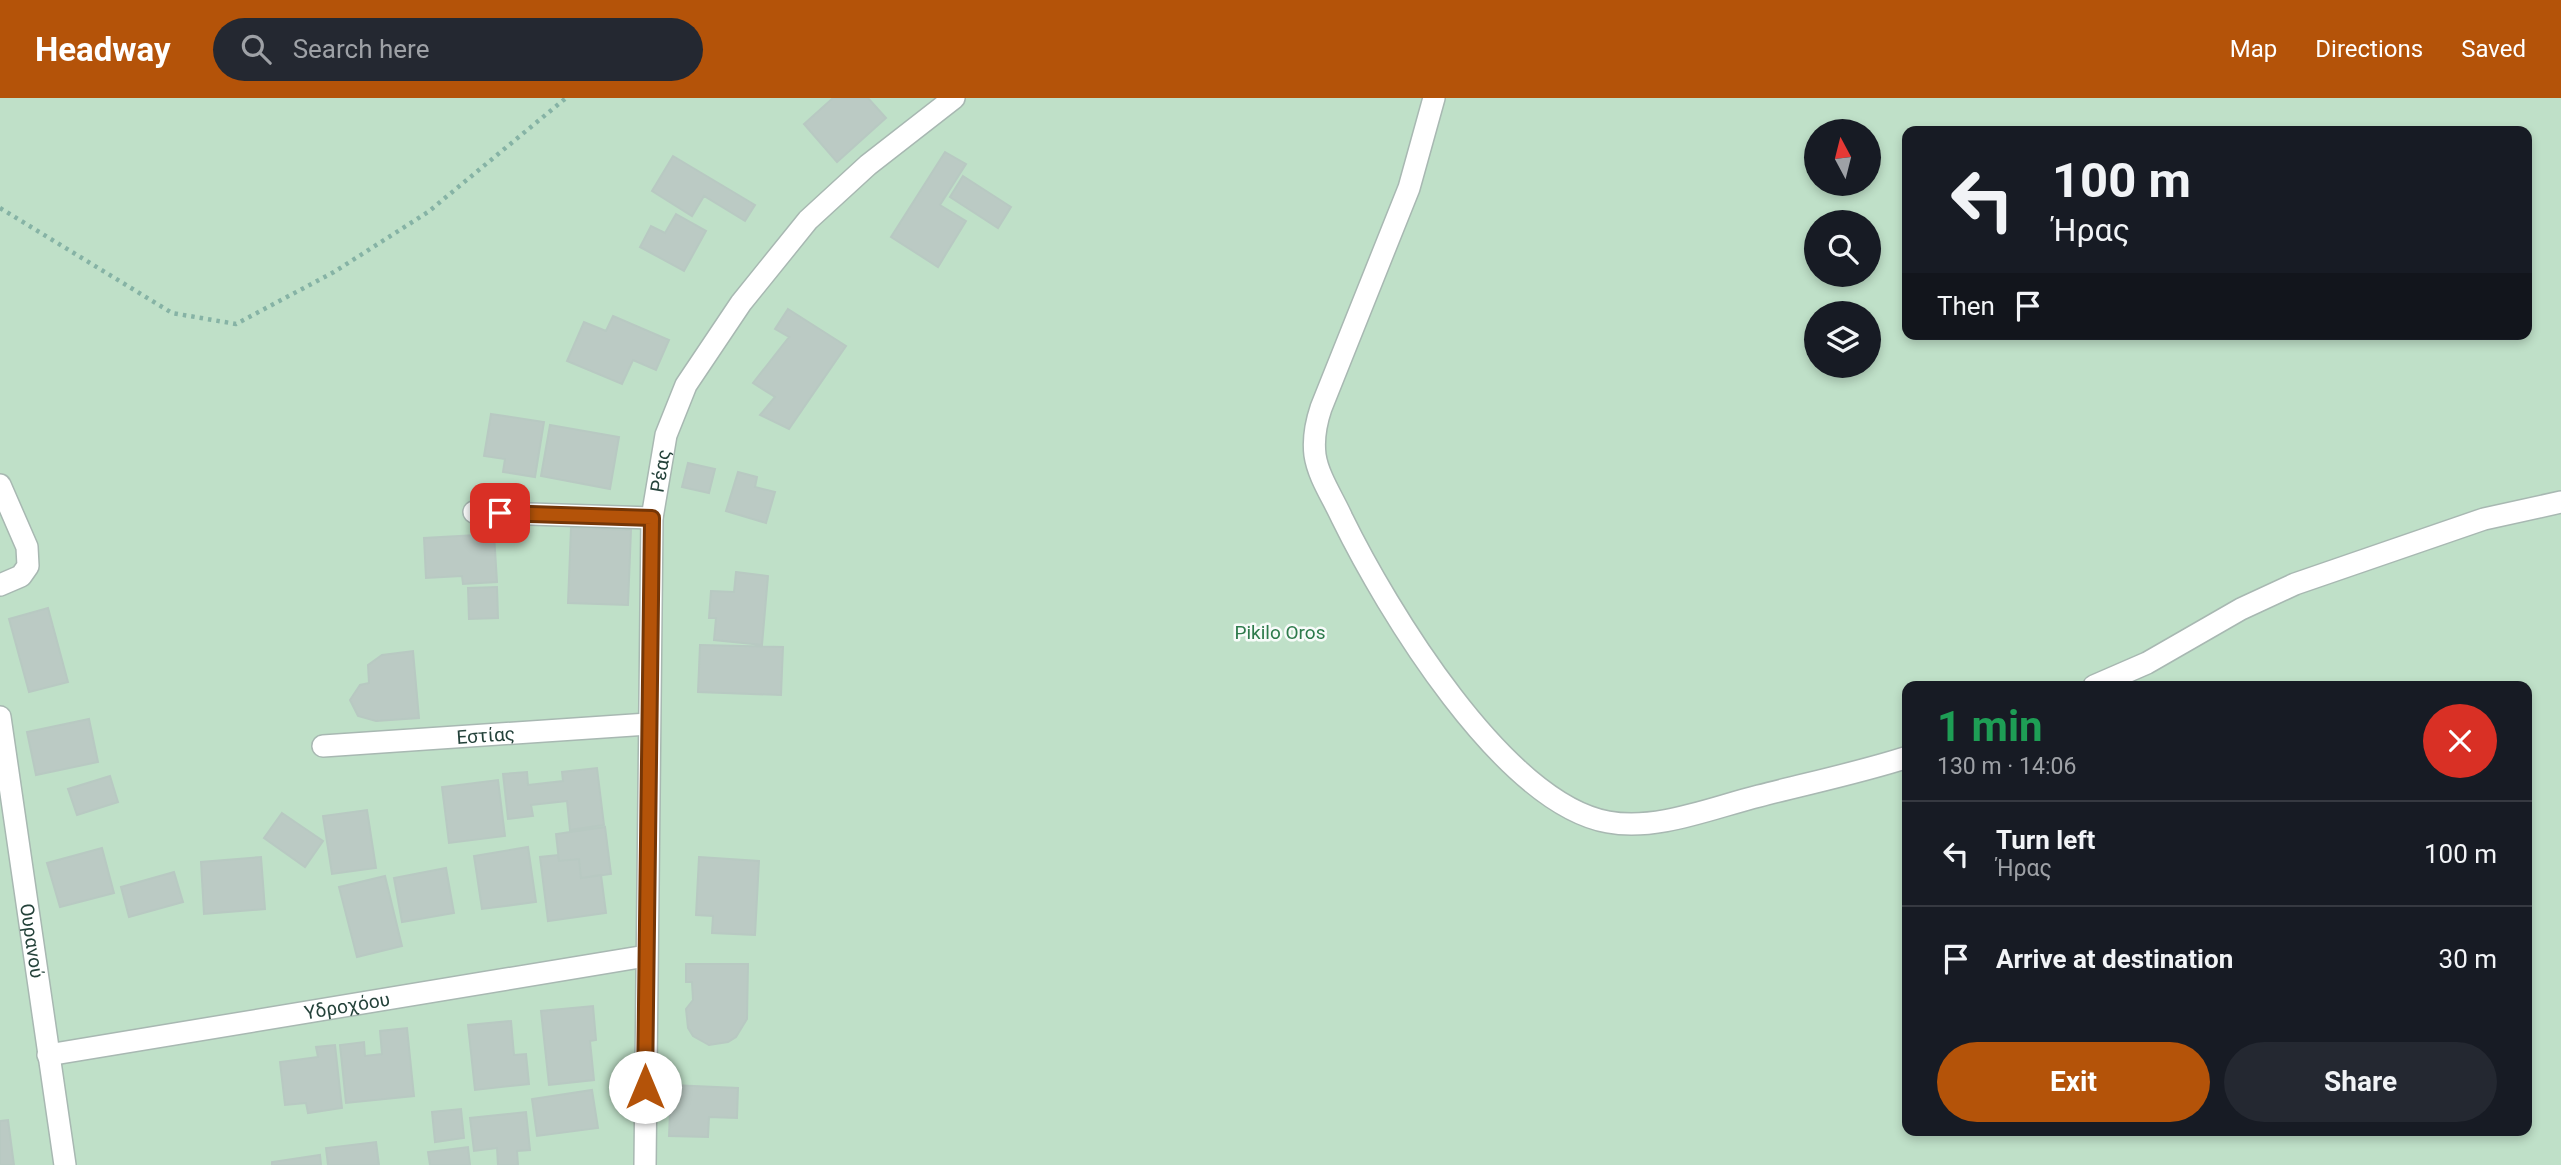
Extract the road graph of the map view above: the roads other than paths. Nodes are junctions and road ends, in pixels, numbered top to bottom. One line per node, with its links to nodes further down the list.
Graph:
1 (954, 98): 6 (street, Ρέας)
2 (1434, 98): 12 (street)
3 (0, 485): 7 (street)
4 (2561, 502): 8 (street)
5 (474, 512): 6 (street)
6 (652, 518): 10 (street, Ρέας)
7 (0, 585)
8 (2106, 681)
9 (0, 717): 14 (street, Ουρανού)
10 (648, 724): 11 (street, Εστίας); 13 (street, Ρέας)
11 (323, 746)
12 (1902, 759)
13 (646, 956): 14 (street, Υδροχόου); 16 (street, Ρέας)
14 (48, 1055): 15 (street, Ουρανού)
15 (65, 1165)
16 (645, 1165)

